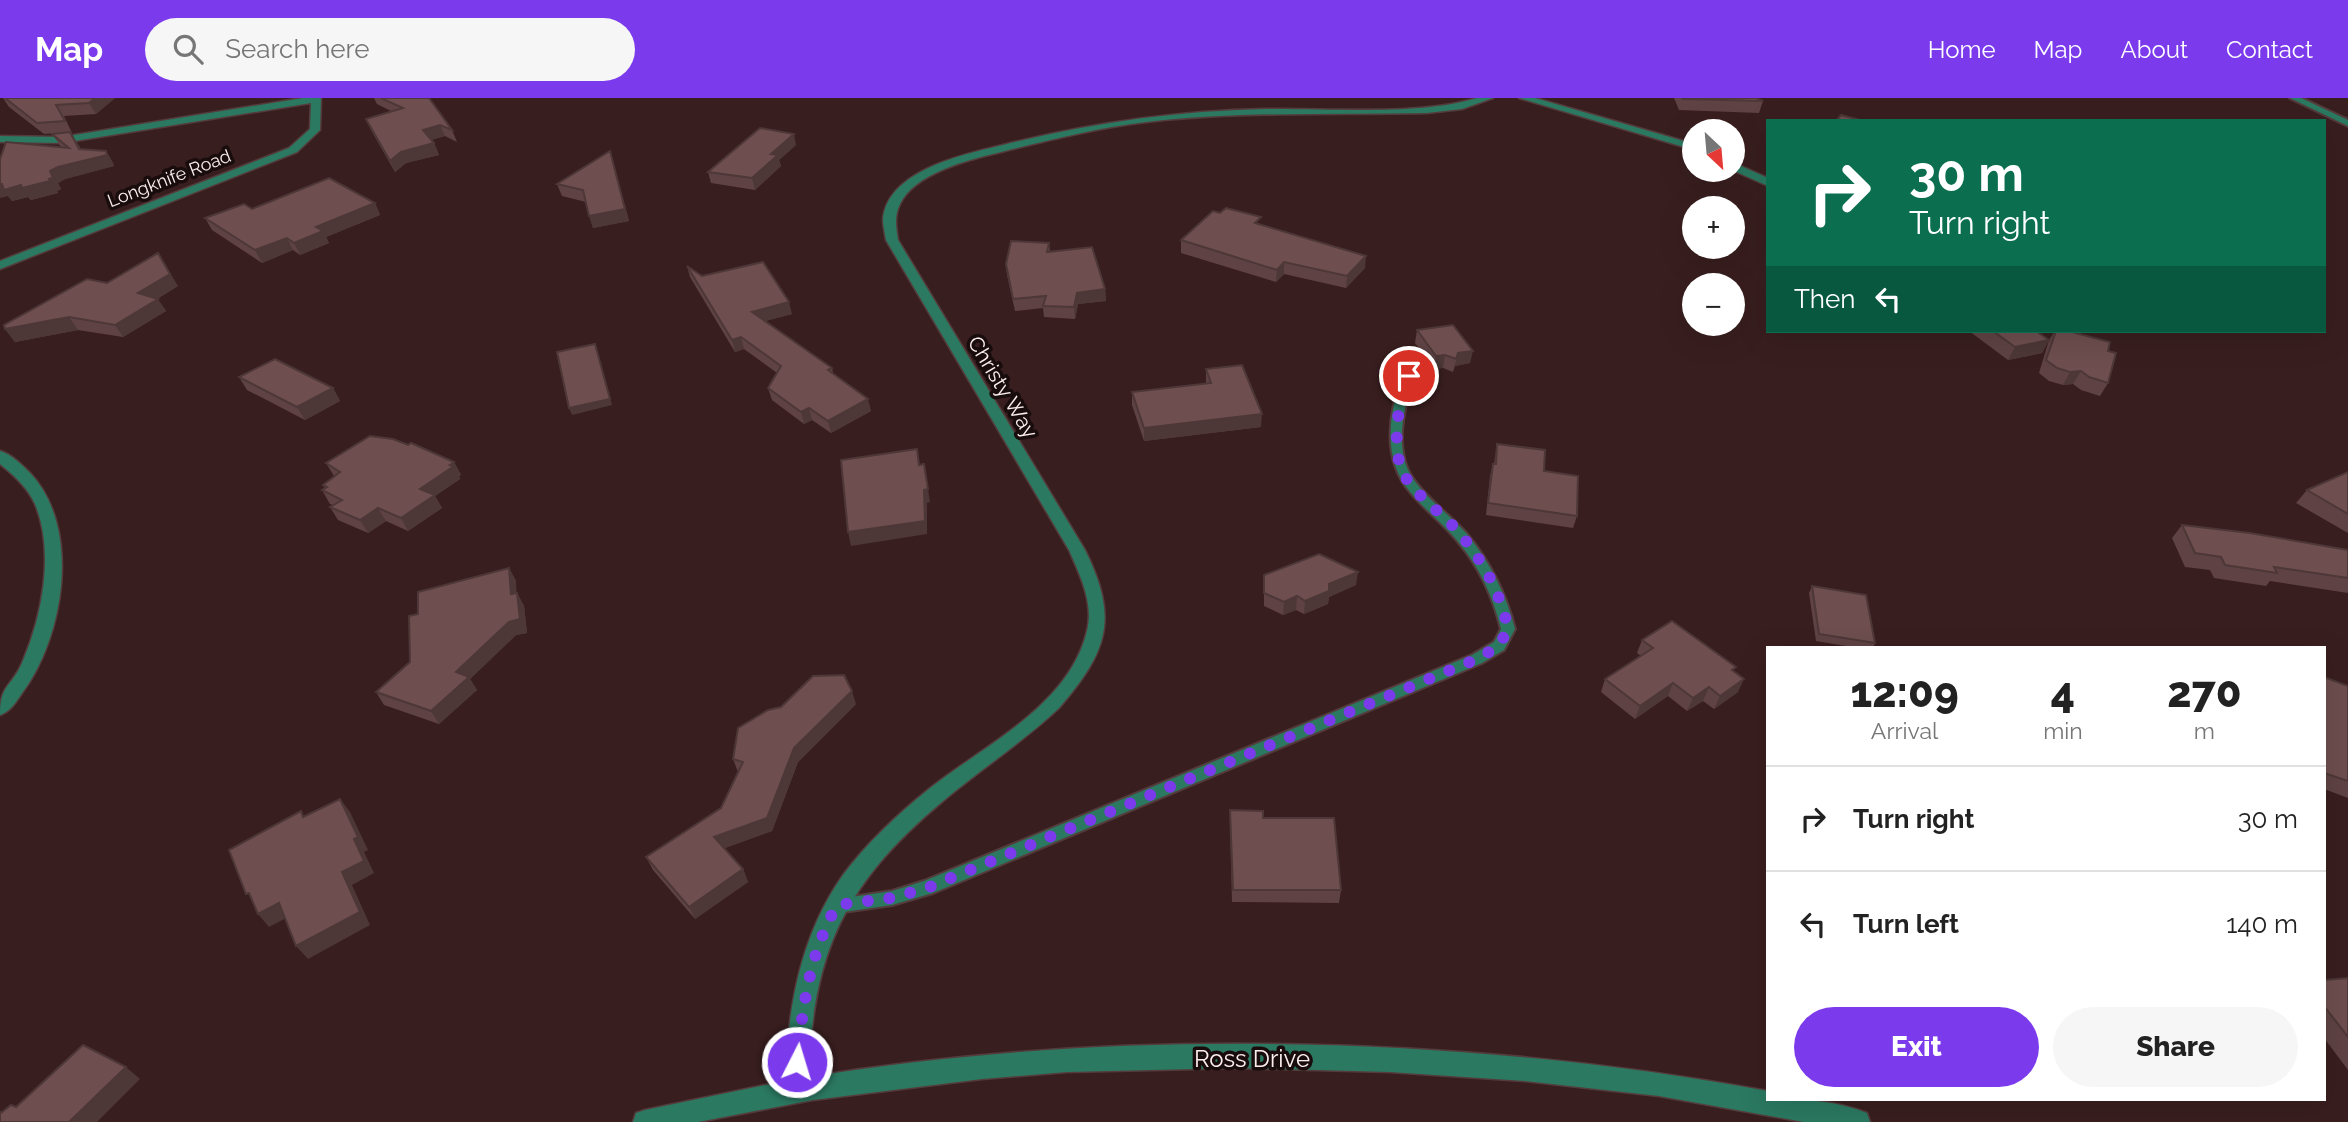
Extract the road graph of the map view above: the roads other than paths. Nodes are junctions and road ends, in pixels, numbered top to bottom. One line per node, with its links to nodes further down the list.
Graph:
1 (316, 98): 6 (street); 10 (street, Longknife Road)
2 (1488, 98): 14 (street, Christy Way)
3 (1524, 98): 7 (street)
4 (2294, 98): 5 (lane)
5 (2348, 123)
6 (0, 139)
7 (1682, 144)
8 (1745, 171): 9 (street)
9 (1766, 182)
10 (0, 265)
11 (1409, 376): 14 (lane)
12 (0, 456): 13 (street)
13 (0, 708)
14 (837, 905): 15 (street, Christy Way)
15 (797, 1089): 16 (street, Ross Drive); 17 (street, Ross Drive)
16 (645, 1122)
17 (1858, 1122)

